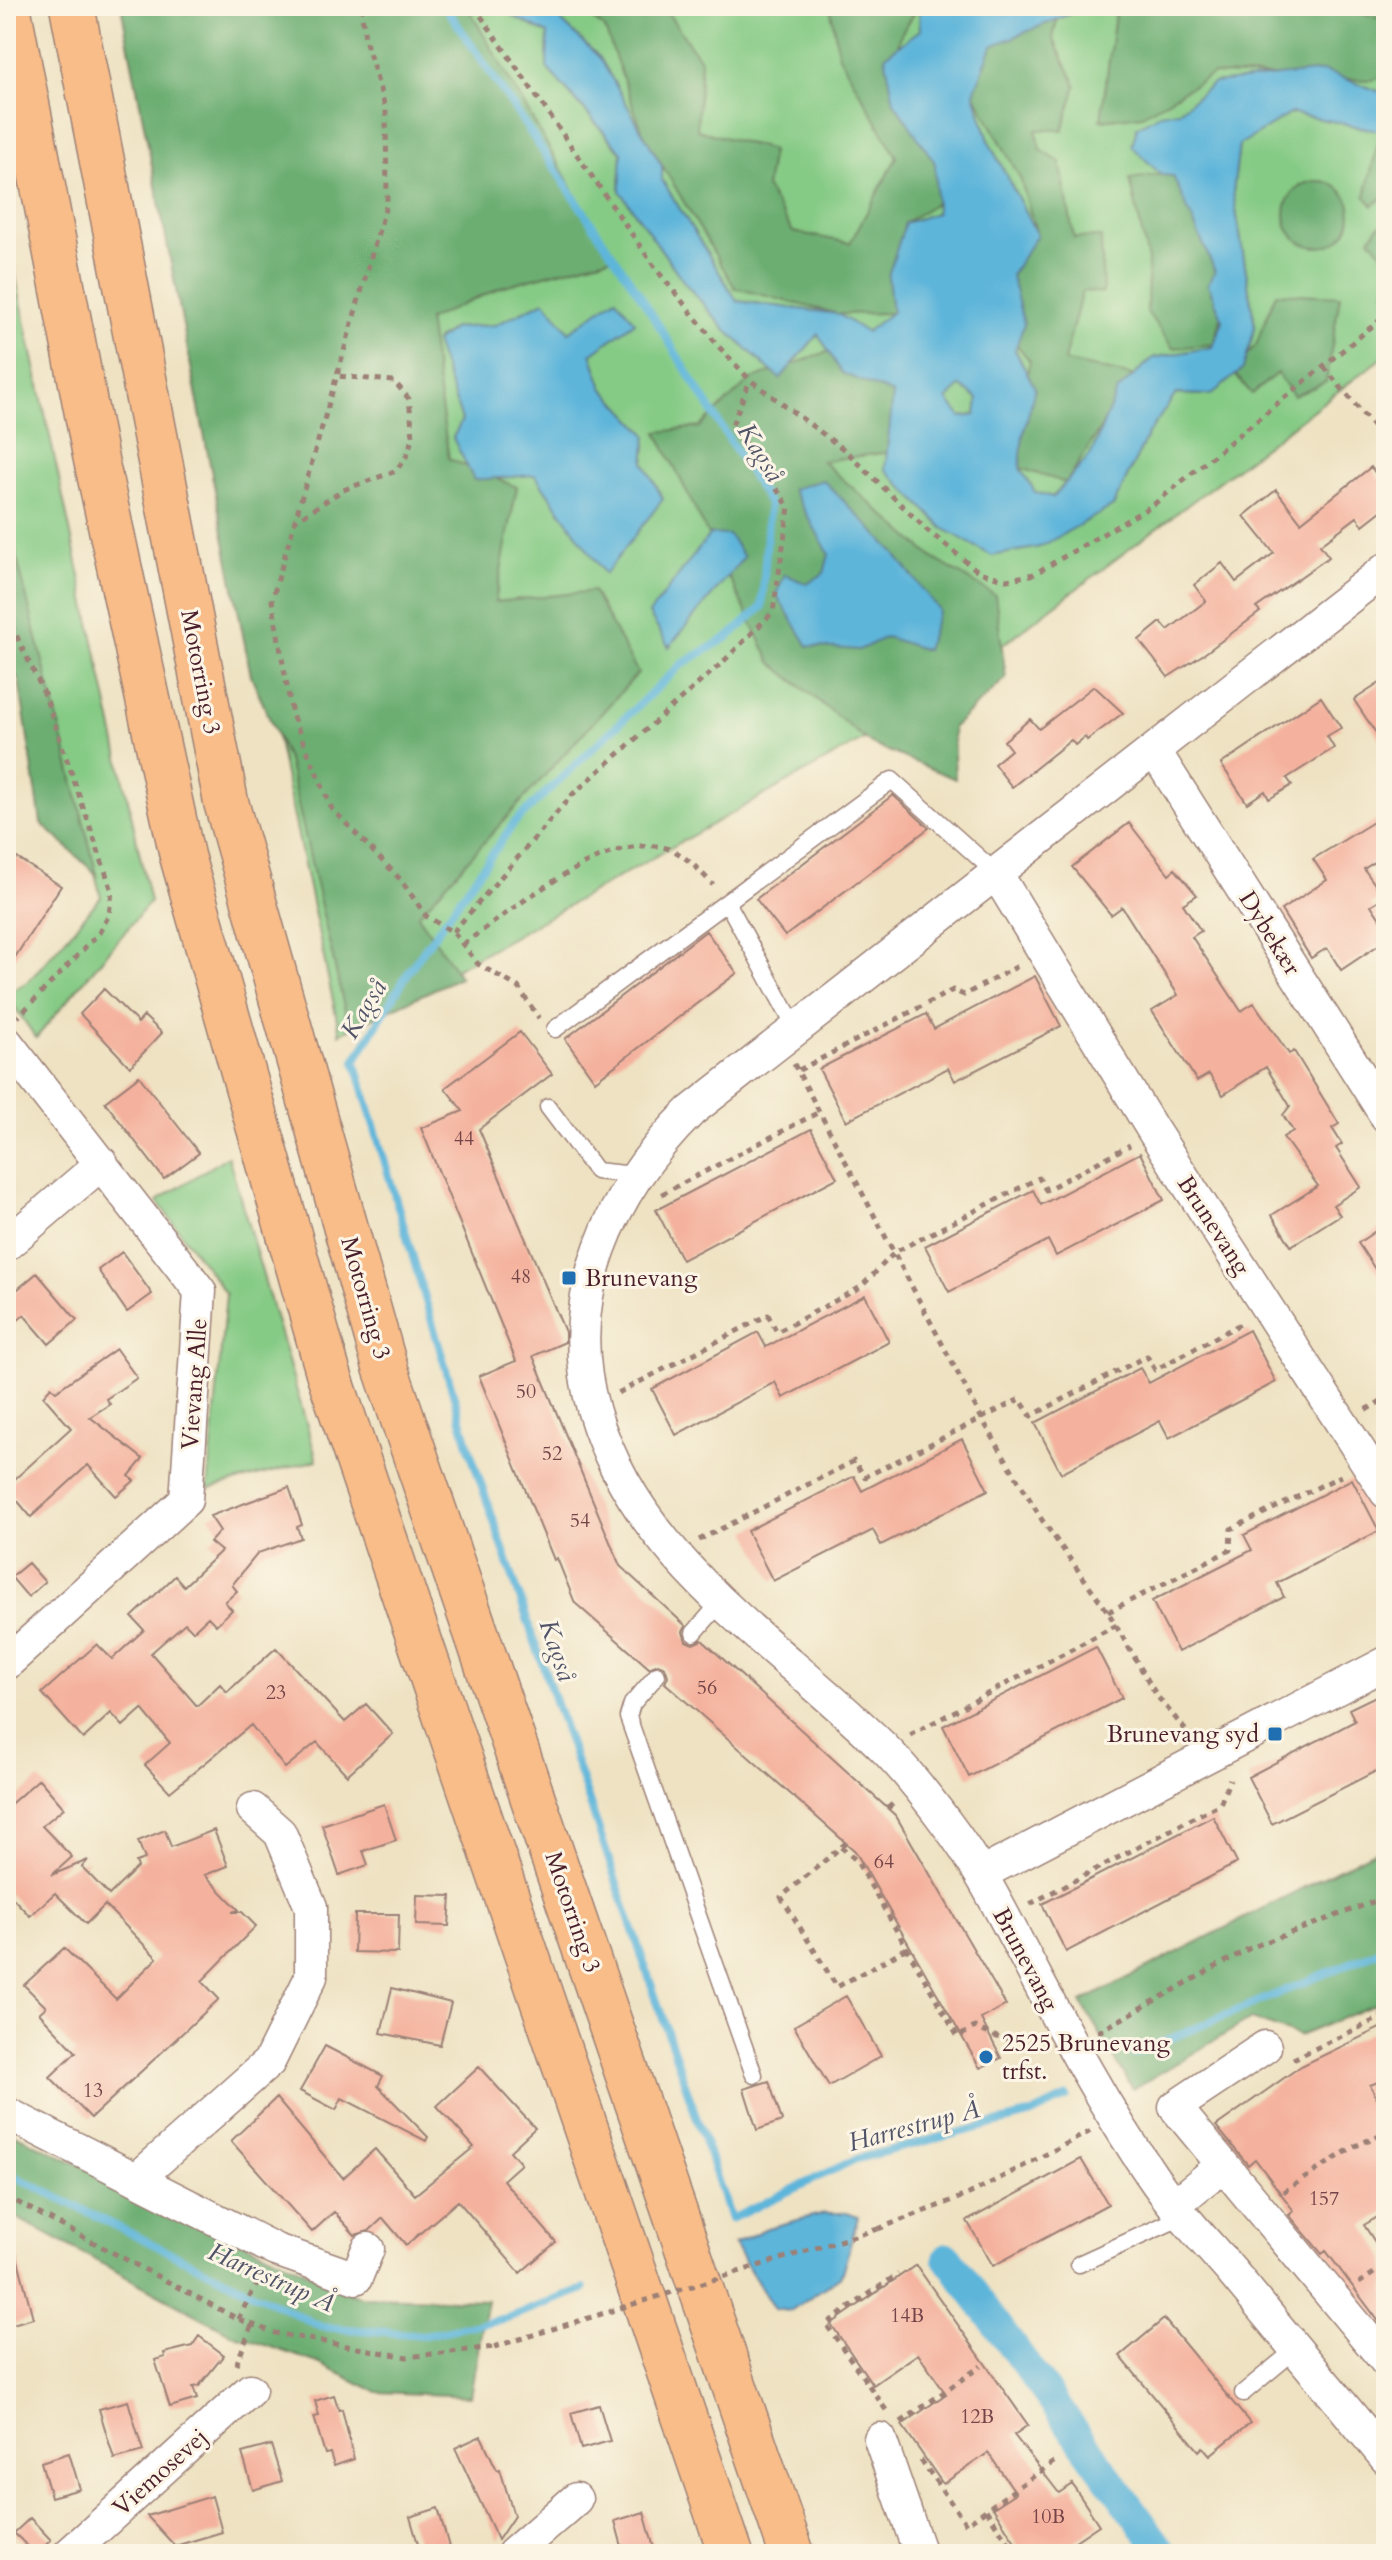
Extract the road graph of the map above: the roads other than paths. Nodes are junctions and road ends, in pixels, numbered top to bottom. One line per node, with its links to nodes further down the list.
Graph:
1 (8, 6): 40 (highway)
2 (72, 6): 41 (highway, Motorring 3)
3 (1386, 569): 4 (street, Brunevang)
4 (1154, 750): 5 (street, Brunevang); 11 (street, Dybekær)
5 (996, 873): 6 (lane); 9 (street, Brunevang); 15 (street, Brunevang)
6 (727, 902): 7 (lane); 9 (lane)
7 (555, 1029)
8 (11, 1031): 12 (street, Vievang Alle)
9 (787, 1036): 13 (street, Brunevang)
10 (548, 1107): 13 (lane)
11 (1386, 1116)
12 (102, 1163): 14 (street); 19 (street, Vievang Alle)
13 (645, 1186): 16 (street, Brunevang)
14 (6, 1245)
15 (1386, 1492)
16 (720, 1603): 17 (lane); 22 (street, Brunevang)
17 (694, 1633)
18 (1386, 1663): 22 (street)
19 (6, 1664)
20 (657, 1675): 24 (lane)
21 (253, 1809): 27 (street)
22 (981, 1874): 28 (street, Brunevang)
23 (1265, 2047): 26 (street)
24 (754, 2075)
25 (6, 2113): 27 (street)
26 (1223, 2165): 28 (street); 32 (street)
27 (137, 2179): 29 (street)
28 (1180, 2210): 30 (lane); 31 (street, Brunevang)
29 (368, 2249)
30 (1079, 2264)
31 (1296, 2349): 34 (lane); 36 (street, Brunevang)
32 (1386, 2361)
33 (250, 2390): 38 (street, Viemosevej)
34 (1243, 2393)
35 (880, 2439): 42 (street)
36 (1386, 2458)
37 (576, 2499): 39 (street)
38 (69, 2554)
39 (513, 2554)
40 (731, 2554)
41 (792, 2554)
42 (920, 2554)

